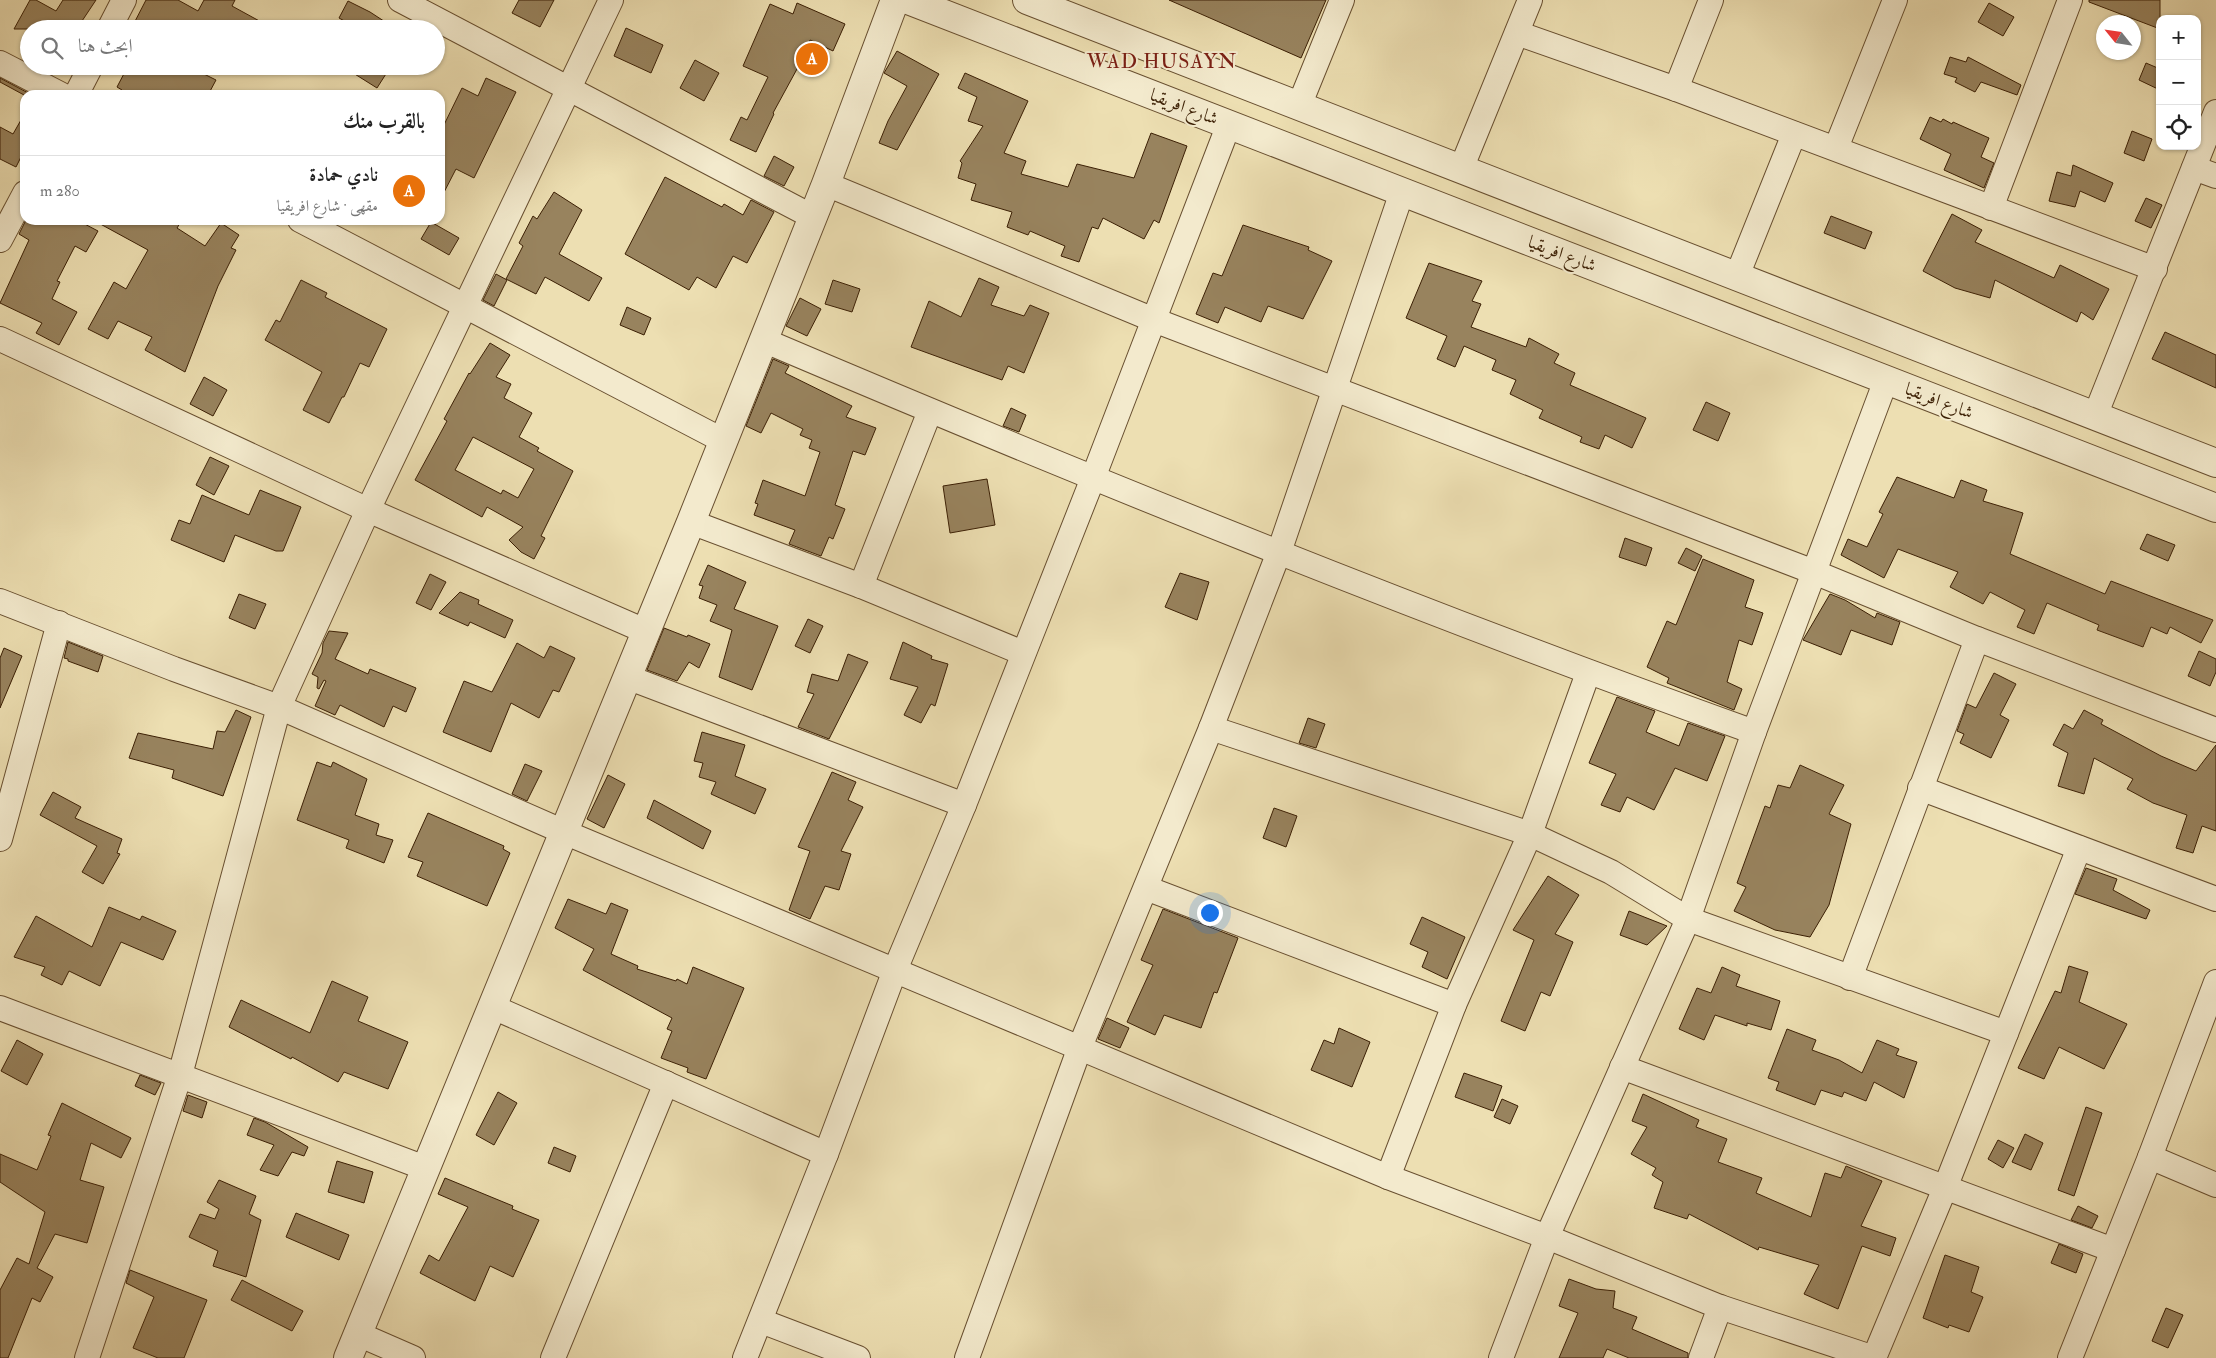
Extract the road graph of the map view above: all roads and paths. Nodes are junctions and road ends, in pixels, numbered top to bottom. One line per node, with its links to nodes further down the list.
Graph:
1 (124, 0): 12 (street)
2 (400, 0): 13 (street)
3 (611, 0): 20 (street)
4 (894, 0): 32 (street)
5 (908, 0): 26 (street, شارع افريقيا)
6 (1027, 0): 24 (street)
7 (1342, 0): 24 (street)
8 (1530, 0): 15 (street)
9 (1712, 0): 21 (street)
10 (1895, 0): 28 (street)
11 (2070, 0): 35 (street)
12 (114, 20)
13 (438, 20)
14 (445, 24): 20 (street)
15 (1517, 33): 21 (street); 30 (street)
16 (0, 63): 17 (street)
17 (20, 73)
18 (23, 75): 22 (street)
19 (86, 75): 23 (street)
20 (568, 88): 36 (street); 41 (street)
21 (1676, 89): 27 (street)
22 (52, 90)
23 (79, 90)
24 (1298, 106): 30 (street)
25 (2216, 112): 29 (street)
26 (1229, 124): 33 (street, شارع افريقيا); 42 (street)
27 (1794, 134): 28 (street); 40 (street)
28 (1836, 148): 35 (street)
29 (2194, 168): 31 (street); 39 (street)
30 (1460, 169): 40 (street)
31 (2216, 176)
32 (826, 184): 36 (street); 42 (street)
33 (1402, 192): 45 (street, شارع افريقيا); 46 (street)
34 (20, 202): 38 (street)
35 (1992, 208): 39 (street)
36 (813, 217): 44 (street)
37 (310, 225): 41 (street)
38 (0, 240)
39 (2155, 268): 48 (street)
40 (1736, 276): 48 (street)
41 (466, 307): 49 (street); 53 (street)
42 (1154, 320): 46 (street); 51 (street)
43 (0, 339): 53 (street)
44 (763, 340): 47 (street); 49 (street)
45 (1886, 380): 52 (street, شارع افريقيا); 56 (street)
46 (1336, 389): 55 (street); 56 (street)
47 (930, 411): 51 (street); 57 (street)
48 (2095, 416): 50 (street)
49 (722, 440): 54 (street)
50 (2216, 463)
51 (1093, 478): 55 (street); 62 (street)
52 (2216, 508)
53 (368, 510): 60 (street); 65 (street)
54 (690, 522): 57 (street); 60 (street)
55 (1279, 552): 63 (street); 66 (street)
56 (1814, 572): 61 (street); 68 (street)
57 (860, 586): 62 (street)
58 (0, 601): 59 (street)
59 (59, 623): 65 (street); 73 (street)
60 (645, 631): 64 (street)
61 (1977, 639): 67 (street); 69 (street)
62 (1023, 653): 70 (street)
63 (1588, 673): 68 (street); 72 (street)
64 (626, 677): 70 (street); 71 (street)
65 (279, 707): 71 (street); 87 (street)
66 (1211, 728): 72 (street); 75 (street)
67 (2216, 730)
68 (1754, 732): 77 (street)
69 (1920, 788): 74 (street); 79 (street)
70 (964, 804): 78 (street)
71 (564, 832): 78 (street); 82 (street)
72 (1530, 834): 77 (street); 81 (street)
73 (0, 839)
74 (2079, 848): 76 (street); 84 (street)
75 (1146, 888): 81 (street); 85 (street)
76 (2216, 899)
77 (1688, 919): 79 (street); 86 (street)
78 (895, 970): 85 (street); 89 (street)
79 (1850, 978): 84 (street)
80 (2216, 982): 90 (street)
81 (1454, 1005): 92 (street)
82 (493, 1007): 88 (street); 91 (street)
83 (0, 1008): 87 (street)
84 (2006, 1033): 94 (street)
85 (1080, 1047): 92 (street); 105 (street)
86 (1622, 1067): 94 (street); 95 (street)
87 (180, 1075): 91 (street); 100 (street)
88 (666, 1083): 89 (street); 102 (street)
89 (826, 1154): 98 (street)
90 (2150, 1157): 93 (street); 96 (street)
91 (425, 1168): 99 (street)
92 (1388, 1177): 95 (street)
93 (2216, 1185)
94 (1944, 1188): 96 (street); 108 (street)
95 (1547, 1236): 97 (street); 106 (street)
96 (2113, 1250): 109 (street)
97 (1720, 1307): 107 (street); 108 (street)
98 (760, 1321): 103 (street); 104 (street)
99 (353, 1346): 101 (street)
100 (87, 1358)
101 (413, 1358)
102 (552, 1358)
103 (745, 1358)
104 (858, 1358)
105 (967, 1358)
106 (1501, 1358)
107 (1701, 1358)
108 (1874, 1358)
109 (2070, 1358)

